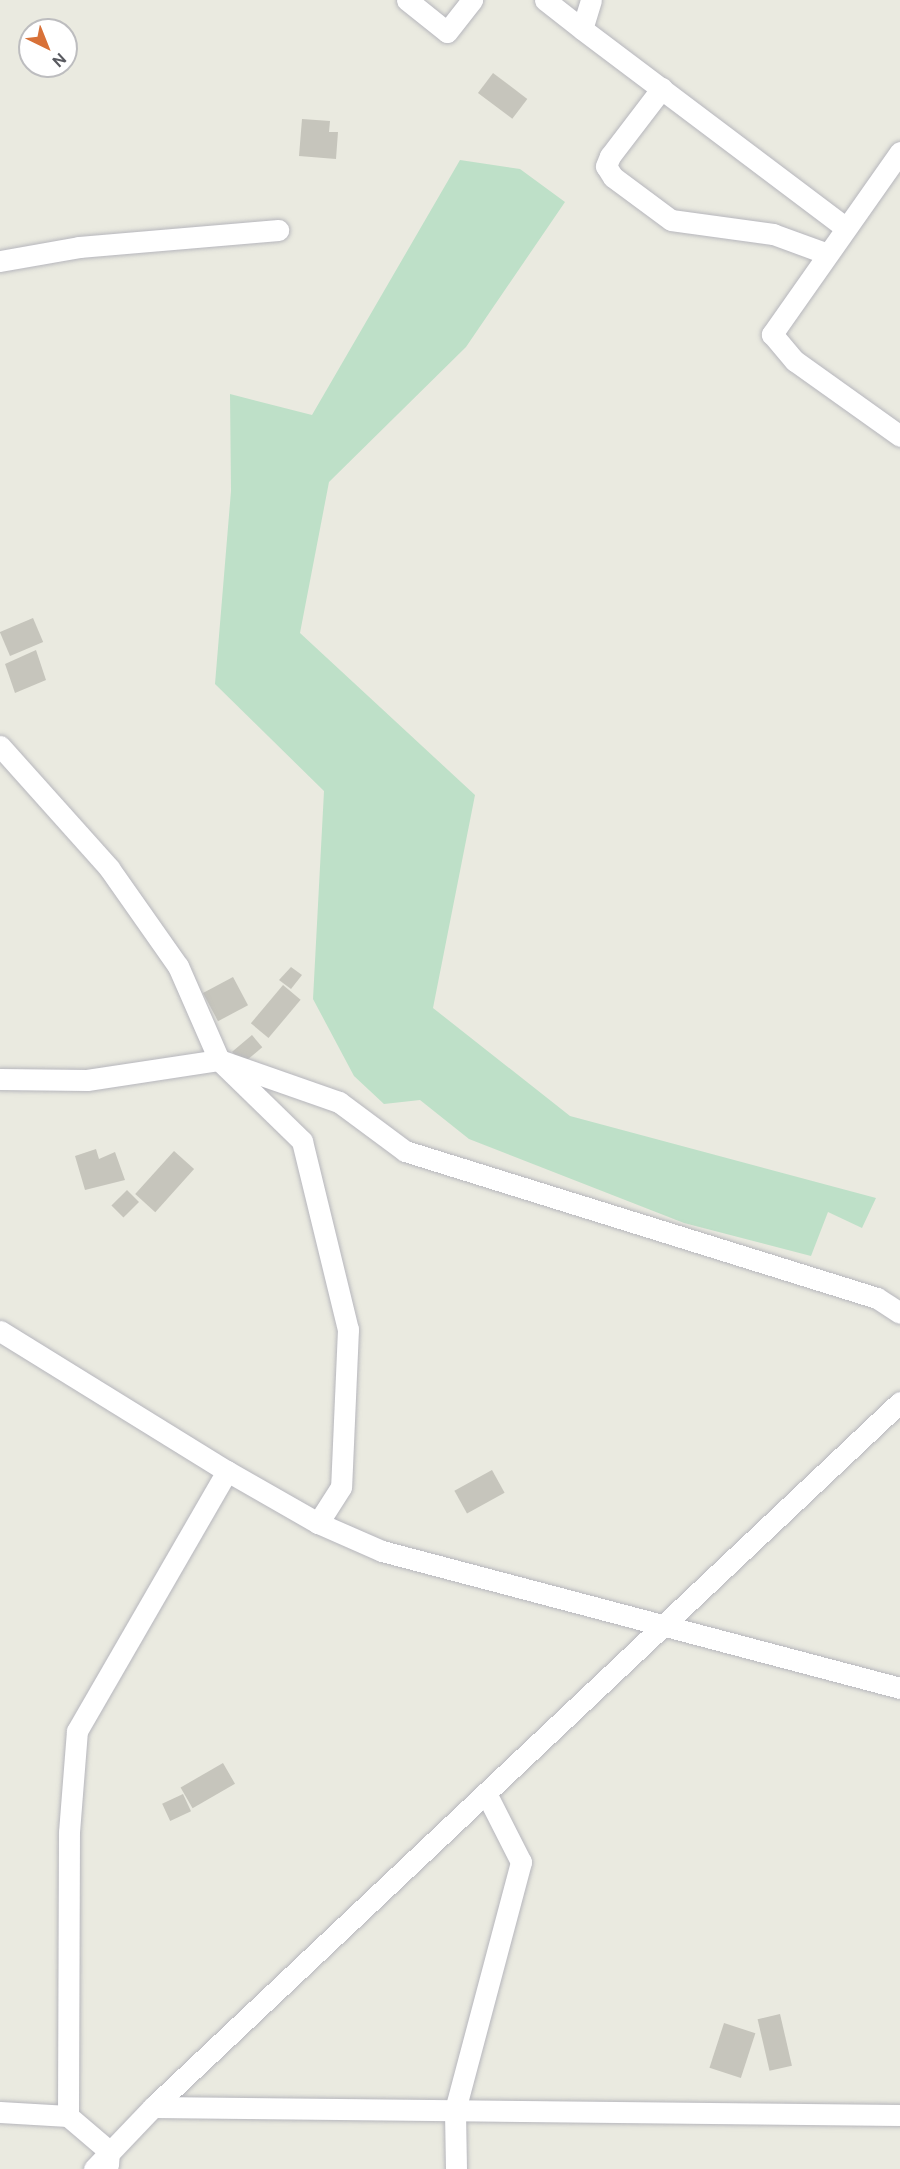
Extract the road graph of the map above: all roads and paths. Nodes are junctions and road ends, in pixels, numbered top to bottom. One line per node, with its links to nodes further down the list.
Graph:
1 (407, 0): 2 (street)
2 (472, 0)
3 (545, 0): 5 (street)
4 (591, 0): 5 (street)
5 (582, 29): 6 (street)
6 (662, 88): 8 (street); 10 (street)
7 (900, 152): 8 (street)
8 (845, 227): 10 (street)
9 (278, 230): 11 (street)
10 (825, 253): 12 (street)
11 (0, 261)
12 (900, 436)
13 (0, 746): 14 (street)
14 (219, 1060): 15 (street); 16 (street); 20 (street)
15 (0, 1079)
16 (900, 1313)
17 (0, 1331): 19 (street)
18 (900, 1402): 21 (street)
19 (227, 1471): 20 (street); 28 (street)
20 (318, 1523): 21 (street)
21 (668, 1627): 22 (street); 23 (street)
22 (900, 1688)
23 (488, 1797): 24 (street); 25 (street)
24 (153, 2107): 25 (street); 29 (street)
25 (455, 2110): 27 (street); 31 (street)
26 (0, 2112): 28 (street)
27 (900, 2115)
28 (68, 2116): 29 (street)
29 (108, 2160): 30 (street)
30 (94, 2169)
31 (456, 2169)

